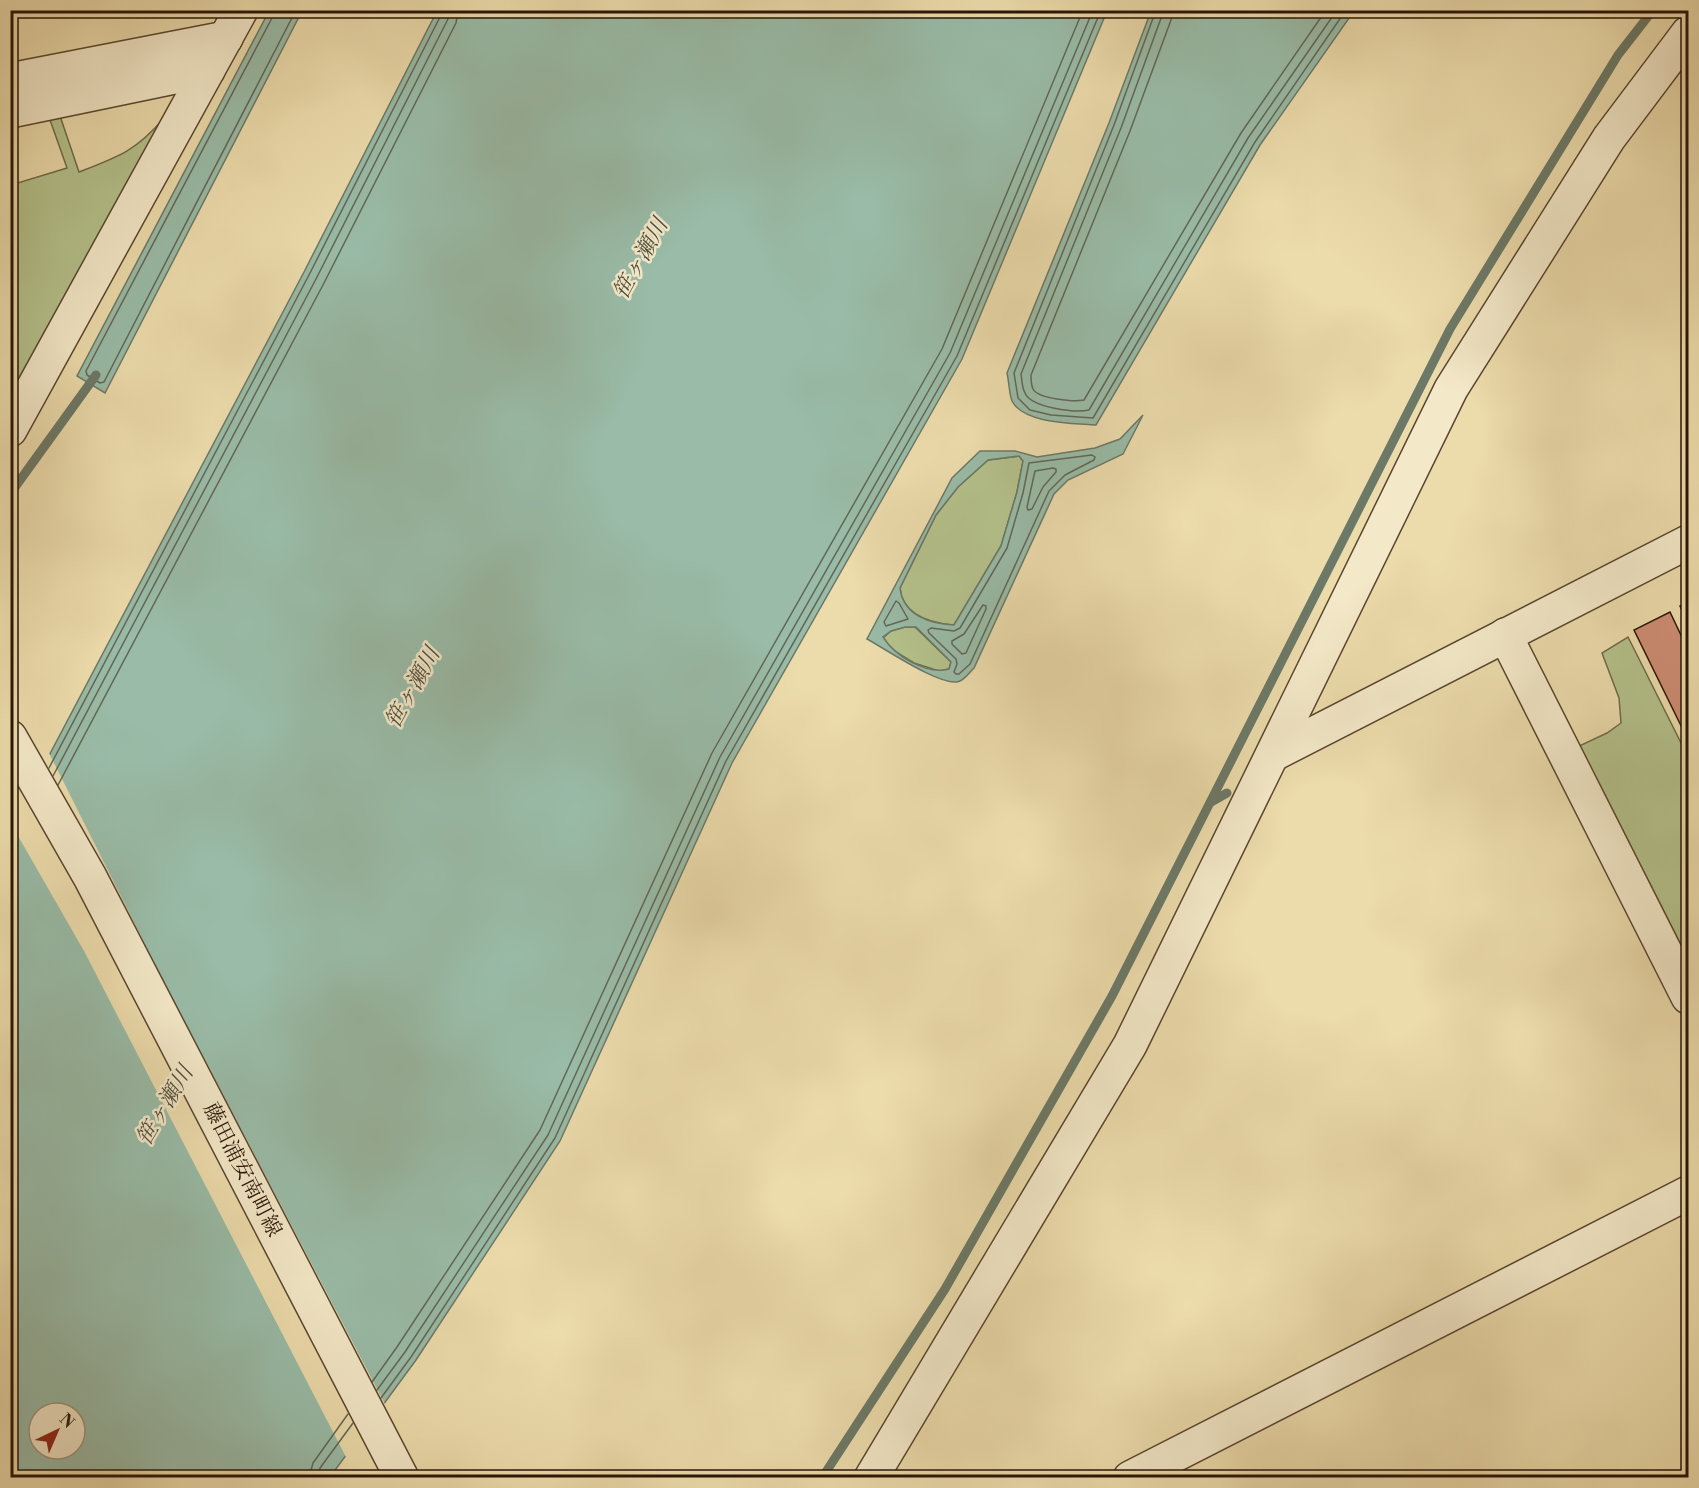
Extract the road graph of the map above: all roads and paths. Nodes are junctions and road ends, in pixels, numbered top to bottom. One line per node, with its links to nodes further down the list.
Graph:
1 (234, 24): 3 (street); 4 (street)
2 (1689, 33): 10 (street)
3 (208, 70): 5 (street); 6 (street)
4 (10, 80)
5 (10, 111)
6 (10, 430)
7 (1689, 542): 8 (street)
8 (1510, 646): 10 (street); 11 (street)
9 (10, 737): 13 (street, 藤田浦安南町線)
10 (1274, 754): 14 (street)
11 (1689, 997)
12 (1689, 1193): 15 (street)
13 (402, 1478)
14 (871, 1478)
15 (1130, 1478)

